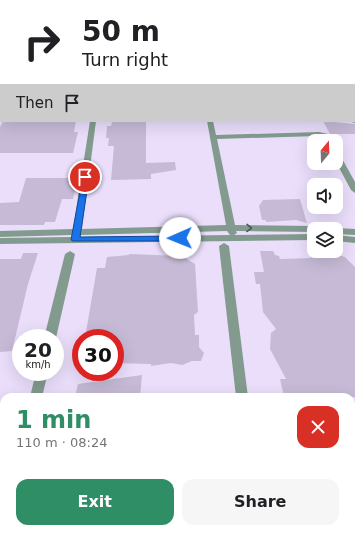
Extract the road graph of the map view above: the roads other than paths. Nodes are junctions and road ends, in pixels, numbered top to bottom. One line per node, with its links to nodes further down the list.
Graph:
1 (103, 0): 2 (street)
2 (110, 0)
3 (93, 122): 14 (street)
4 (210, 122): 6 (street)
5 (307, 134): 6 (street)
6 (214, 137): 11 (street)
7 (343, 168): 8 (street)
8 (355, 190)
9 (307, 229): 11 (street, one-way to 9)
10 (343, 231): 12 (street)
11 (232, 232): 14 (street); 15 (street)
12 (355, 232)
13 (0, 234): 14 (street)
14 (77, 236): 18 (street)
15 (307, 237)
16 (343, 239): 17 (street)
17 (355, 240)
18 (0, 241)
19 (224, 246): 24 (street)
20 (70, 254): 21 (street)
21 (52, 329)
22 (40, 381): 23 (street)
23 (37, 393)
24 (242, 393)

